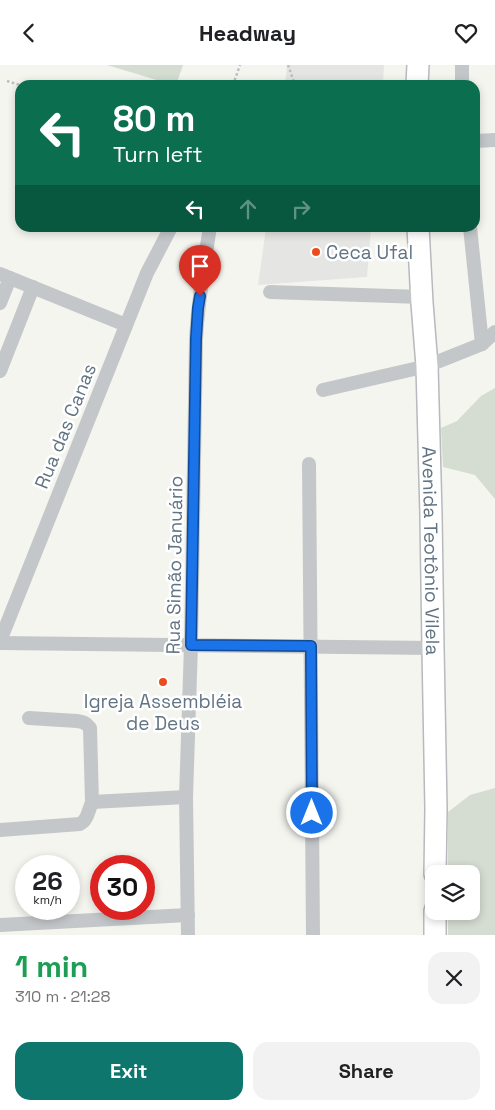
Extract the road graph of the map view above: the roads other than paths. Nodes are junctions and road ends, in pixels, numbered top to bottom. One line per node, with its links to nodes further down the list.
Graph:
1 (418, 65): 3 (main road)
2 (462, 65): 4 (street)
3 (417, 80)
4 (462, 80)
5 (495, 140): 6 (street)
6 (480, 141)
7 (166, 232): 12 (street)
8 (168, 232): 12 (street, Rua das Canas)
9 (209, 232): 26 (street, Rua Simão Januário)
10 (418, 232): 16 (main road, Avenida Teotônio Vilela)
11 (471, 232): 20 (street)
12 (161, 247): 18 (street, Rua das Canas)
13 (5, 276): 14 (street); 17 (street)
14 (33, 287): 18 (street); 22 (street)
15 (270, 292): 16 (street)
16 (422, 297): 21 (main road, Avenida Teotônio Vilela)
17 (0, 303)
18 (126, 325): 25 (street, Rua das Canas)
19 (495, 332): 20 (street)
20 (482, 344): 21 (street)
21 (427, 366): 23 (street); 28 (main road, Avenida Teotônio Vilela)
22 (0, 371)
23 (324, 390)
24 (309, 464): 27 (street)
25 (0, 642): 26 (street)
26 (191, 645): 27 (street); 30 (street, Rua Simão Januário)
27 (311, 646): 28 (street); 38 (street)
28 (433, 649): 33 (main road, Avenida Teotônio Vilela)
29 (29, 718): 31 (street)
30 (186, 797): 31 (street); 34 (street, Rua Simão Januário)
31 (92, 802): 32 (street)
32 (0, 830)
33 (435, 865)
34 (188, 915): 36 (street); 37 (street, Rua Simão Januário)
35 (435, 920): 39 (main road)
36 (0, 925)
37 (188, 935)
38 (313, 935)
39 (435, 935)

